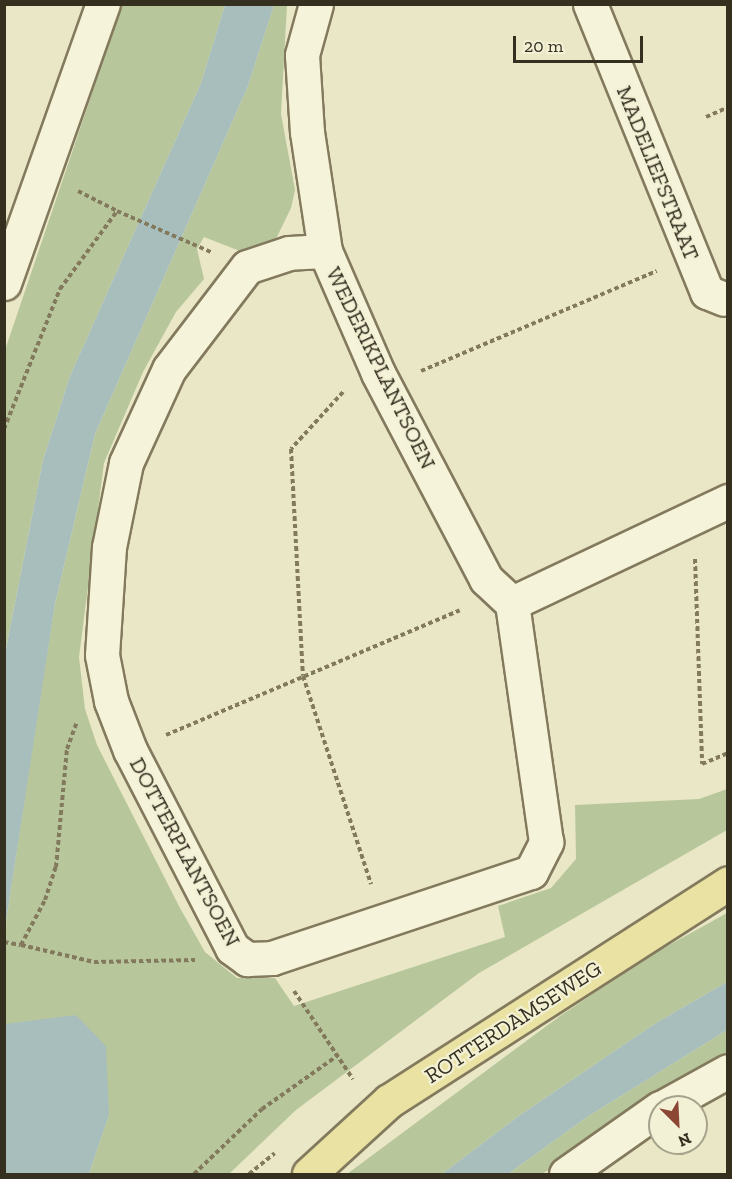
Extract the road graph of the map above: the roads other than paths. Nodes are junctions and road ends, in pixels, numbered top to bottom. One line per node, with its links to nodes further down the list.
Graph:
1 (103, 4): 5 (street)
2 (316, 4): 4 (street, WEDERIKPLANTSOEN)
3 (596, 7): 6 (street, MADELIEFSTRAAT)
4 (325, 251): 8 (street, WEDERIKPLANTSOEN); 8 (street, DOTTERPLANTSOEN)
5 (4, 283)
6 (726, 301)
7 (728, 501): 8 (street)
8 (512, 603)
9 (728, 883): 13 (main road, ROTTERDAMSEWEG)
10 (728, 1071): 11 (street)
11 (685, 1095)
12 (648, 1117): 14 (street)
13 (309, 1174)
14 (566, 1174)

